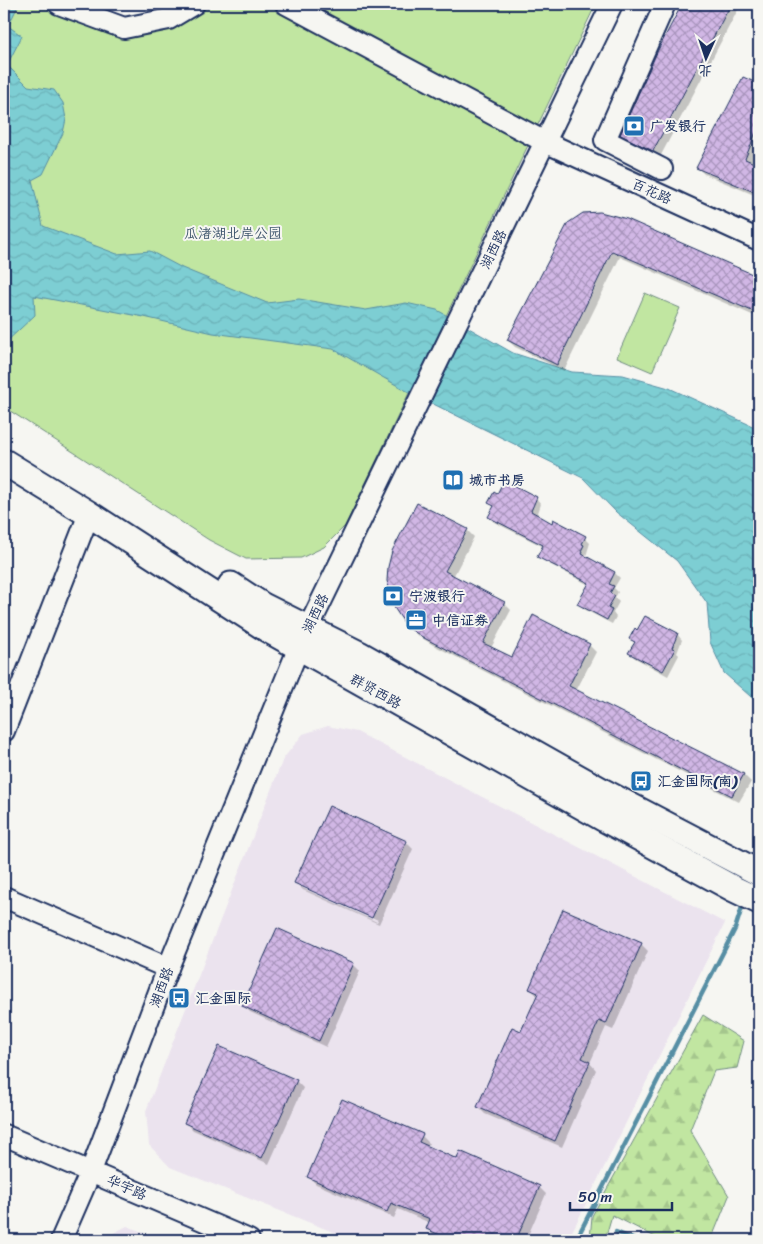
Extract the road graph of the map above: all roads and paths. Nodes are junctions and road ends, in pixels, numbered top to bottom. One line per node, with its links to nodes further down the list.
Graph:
1 (59, 4): 2 (street)
2 (194, 4)
3 (286, 4): 6 (street, 百花路)
4 (612, 4): 6 (street, 湖西路)
5 (665, 4): 7 (street)
6 (545, 142): 8 (street, 百花路); 12 (street, 湖西路)
7 (662, 169)
8 (759, 240)
9 (4, 444): 12 (main road, 群贤西路)
10 (4, 462): 11 (main road, 群贤西路)
11 (89, 514): 12 (main road, 群贤西路); 13 (street)
12 (303, 637): 14 (main road, 群贤西路); 16 (main road, 群贤西路); 17 (street, 湖西路)
13 (4, 731)
14 (750, 868)
15 (4, 897): 17 (street)
16 (759, 901)
17 (168, 968): 19 (street, 湖西路)
18 (4, 1135): 19 (street, 华宇路)
19 (91, 1171): 20 (street, 湖西路); 21 (street, 华宇路)
20 (61, 1240)
21 (249, 1240)

